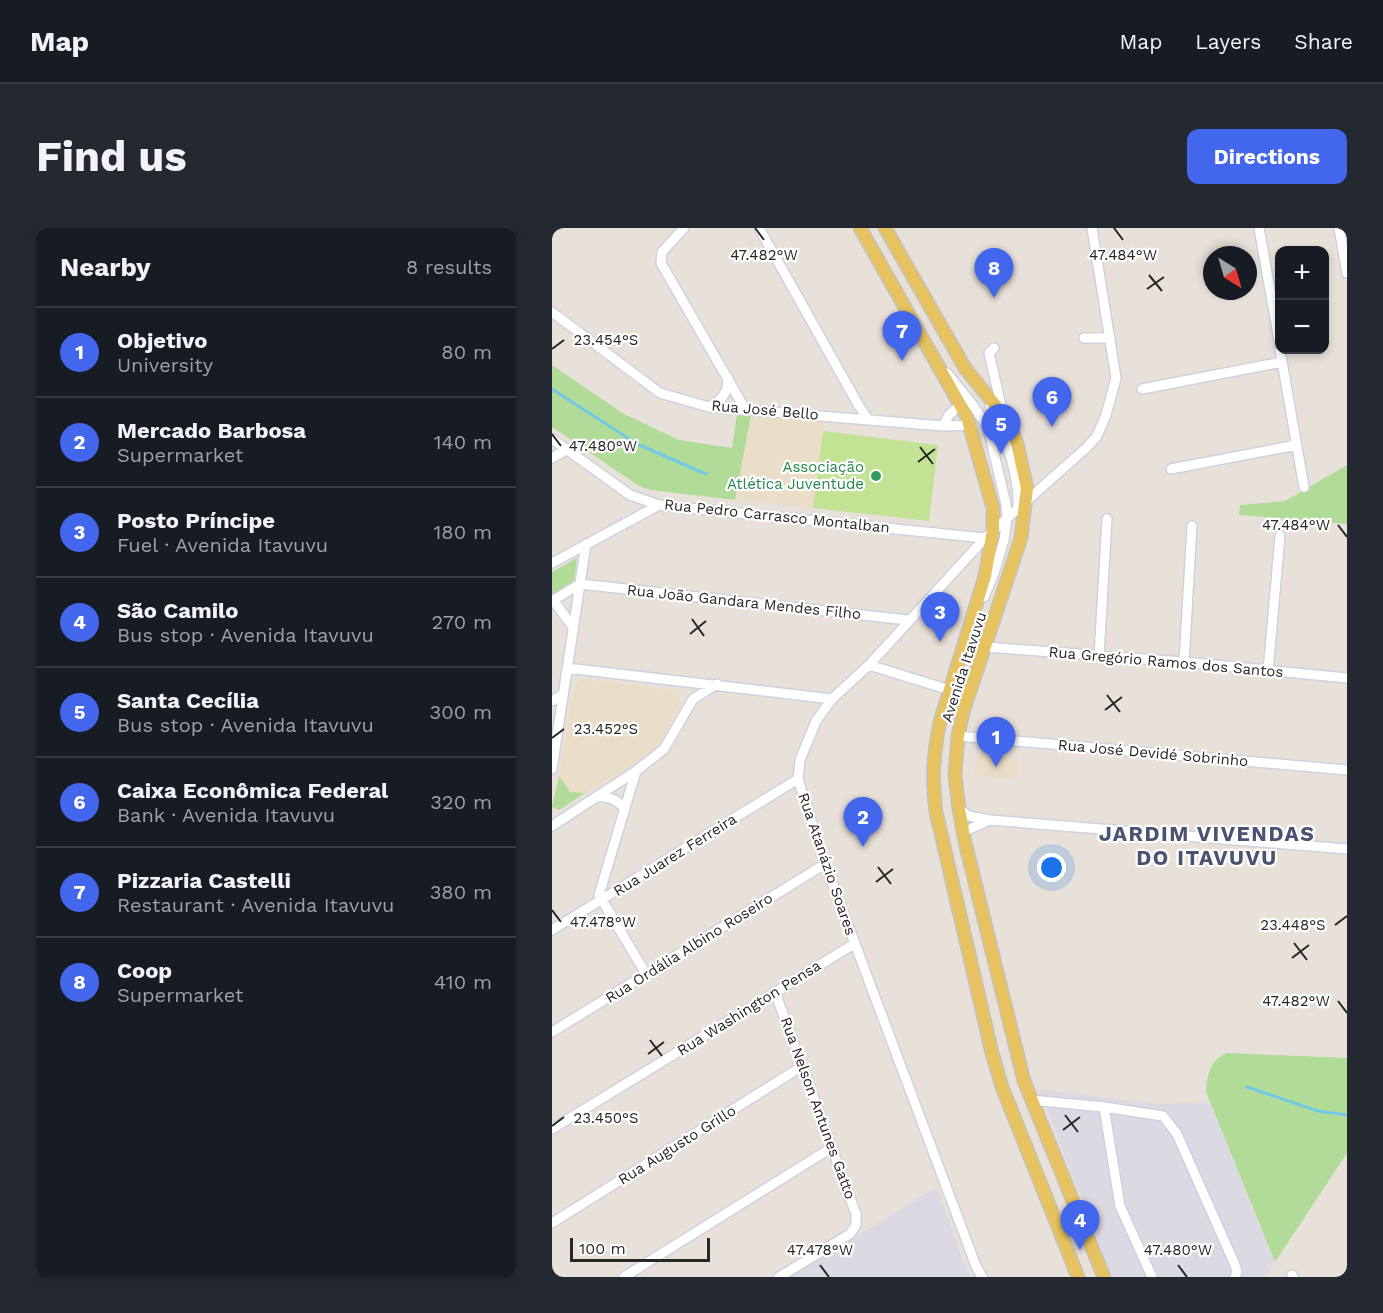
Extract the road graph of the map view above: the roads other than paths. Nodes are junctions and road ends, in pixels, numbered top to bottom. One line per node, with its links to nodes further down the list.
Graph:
1 (684, 228): 17 (street)
2 (759, 228): 24 (street)
3 (860, 228): 15 (main road, Avenida Itavuvu)
4 (885, 228): 19 (main road, Avenida Itavuvu)
5 (1092, 228): 12 (street, Rua Atanázio Soares)
6 (1259, 228): 10 (street)
7 (1339, 228): 8 (street)
8 (1347, 273)
9 (552, 312): 21 (street, Rua José Bello)
10 (1275, 319)
11 (1084, 338): 12 (street)
12 (1110, 338): 34 (street, Rua Atanázio Soares)
13 (994, 348): 23 (street)
14 (1281, 354): 16 (street)
15 (935, 360): 20 (main road, Avenida Itavuvu); 35 (street)
16 (1282, 362): 18 (street); 28 (street)
17 (727, 376): 21 (street); 22 (street)
18 (1142, 389)
19 (984, 393): 23 (main road, Avenida Itavuvu); 34 (street)
20 (960, 404): 25 (main road, Avenida Itavuvu); 26 (street)
21 (709, 407): 22 (street, Rua José Bello)
22 (745, 409): 24 (street, Rua José Bello)
23 (1003, 415): 34 (main road, Avenida Itavuvu)
24 (868, 419): 26 (street, Rua José Bello)
25 (970, 425): 26 (street, Rua José Bello); 38 (main road, Avenida Itavuvu)
26 (943, 426)
27 (552, 439): 29 (street, Rua Pedro Carrasco Montalban)
28 (1297, 445): 31 (street); 32 (street)
29 (566, 450): 30 (street); 33 (street, Rua Pedro Carrasco Montalban)
30 (552, 458)
31 (1171, 469)
32 (1304, 487)
33 (659, 505): 38 (street, Rua Pedro Carrasco Montalban); 40 (street)
34 (1021, 505): 35 (street, Rua Atanázio Soares); 47 (main road, Avenida Itavuvu)
35 (1007, 518): 38 (street, Rua Atanázio Soares); 46 (street)
36 (1107, 519): 48 (street)
37 (1192, 526): 49 (street)
38 (989, 534): 44 (street, Rua Atanázio Soares); 46 (main road, Avenida Itavuvu)
39 (1280, 536): 52 (street)
40 (586, 544): 41 (street); 42 (street)
41 (552, 563)
42 (580, 585): 43 (street); 44 (street, Rua João Gandara Mendes Filho); 45 (street)
43 (552, 601): 45 (street)
44 (908, 620): 50 (street, Rua Atanázio Soares)
45 (573, 627): 51 (street)
46 (969, 631): 57 (main road, Avenida Itavuvu)
47 (986, 647): 48 (street, Rua Gregório Ramos dos Santos); 56 (main road, Avenida Itavuvu)
48 (1099, 656): 49 (street, Rua Gregório Ramos dos Santos)
49 (1184, 662): 52 (street, Rua Gregório Ramos dos Santos)
50 (868, 664): 57 (street); 60 (street, Rua Atanázio Soares)
51 (567, 668): 54 (street); 58 (street)
52 (1268, 671): 53 (street, Rua Gregório Ramos dos Santos)
53 (1347, 678)
54 (687, 681): 55 (street); 59 (street)
55 (717, 684): 59 (street); 60 (street)
56 (973, 684): 57 (main road); 62 (main road, Avenida Itavuvu)
57 (950, 690): 92 (main road, Avenida Itavuvu)
58 (563, 694): 61 (street); 63 (street)
59 (693, 699): 65 (street)
60 (832, 699): 66 (street, Rua Atanázio Soares)
61 (552, 701)
62 (958, 735): 64 (street, Rua José Devidé Sobrinho); 69 (main road, Avenida Itavuvu)
63 (552, 769)
64 (1347, 770)
65 (636, 771): 67 (street); 68 (street)
66 (798, 779): 75 (street, Rua Atanázio Soares); 76 (street, Rua Juarez Ferreira)
67 (596, 797): 68 (street); 71 (street)
68 (625, 808): 74 (street)
69 (959, 809): 70 (street); 72 (main road, Avenida Itavuvu)
70 (990, 820): 72 (street); 73 (street)
71 (552, 826)
72 (963, 832): 84 (main road, Avenida Itavuvu)
73 (1347, 849)
74 (608, 864): 76 (street); 77 (street)
75 (825, 864): 79 (street, Rua Atanázio Soares); 80 (street, Rua Ordália Albino Roseiro)
76 (624, 887): 77 (street, Rua Juarez Ferreira)
77 (601, 900): 78 (street, Rua Juarez Ferreira); 80 (street)
78 (552, 930)
79 (854, 944): 81 (street, Rua Washington Pensa); 91 (street, Rua Atanázio Soares)
80 (646, 974): 82 (street, Rua Ordália Albino Roseiro)
81 (775, 992): 83 (street, Rua Nelson Antunes Gatto); 86 (street, Rua Washington Pensa)
82 (552, 1032)
83 (801, 1067): 87 (street, Rua Nelson Antunes Gatto); 88 (street, Rua Augusto Grillo)
84 (1031, 1100): 85 (street); 93 (main road, Avenida Itavuvu)
85 (1104, 1107): 94 (street); 95 (street)
86 (552, 1129)
87 (831, 1148): 89 (street); 90 (street, Rua Nelson Antunes Gatto)
88 (552, 1223)
89 (624, 1277)
90 (779, 1277)
91 (982, 1277)
92 (1078, 1277)
93 (1104, 1277)
94 (1152, 1277)
95 (1235, 1277)

